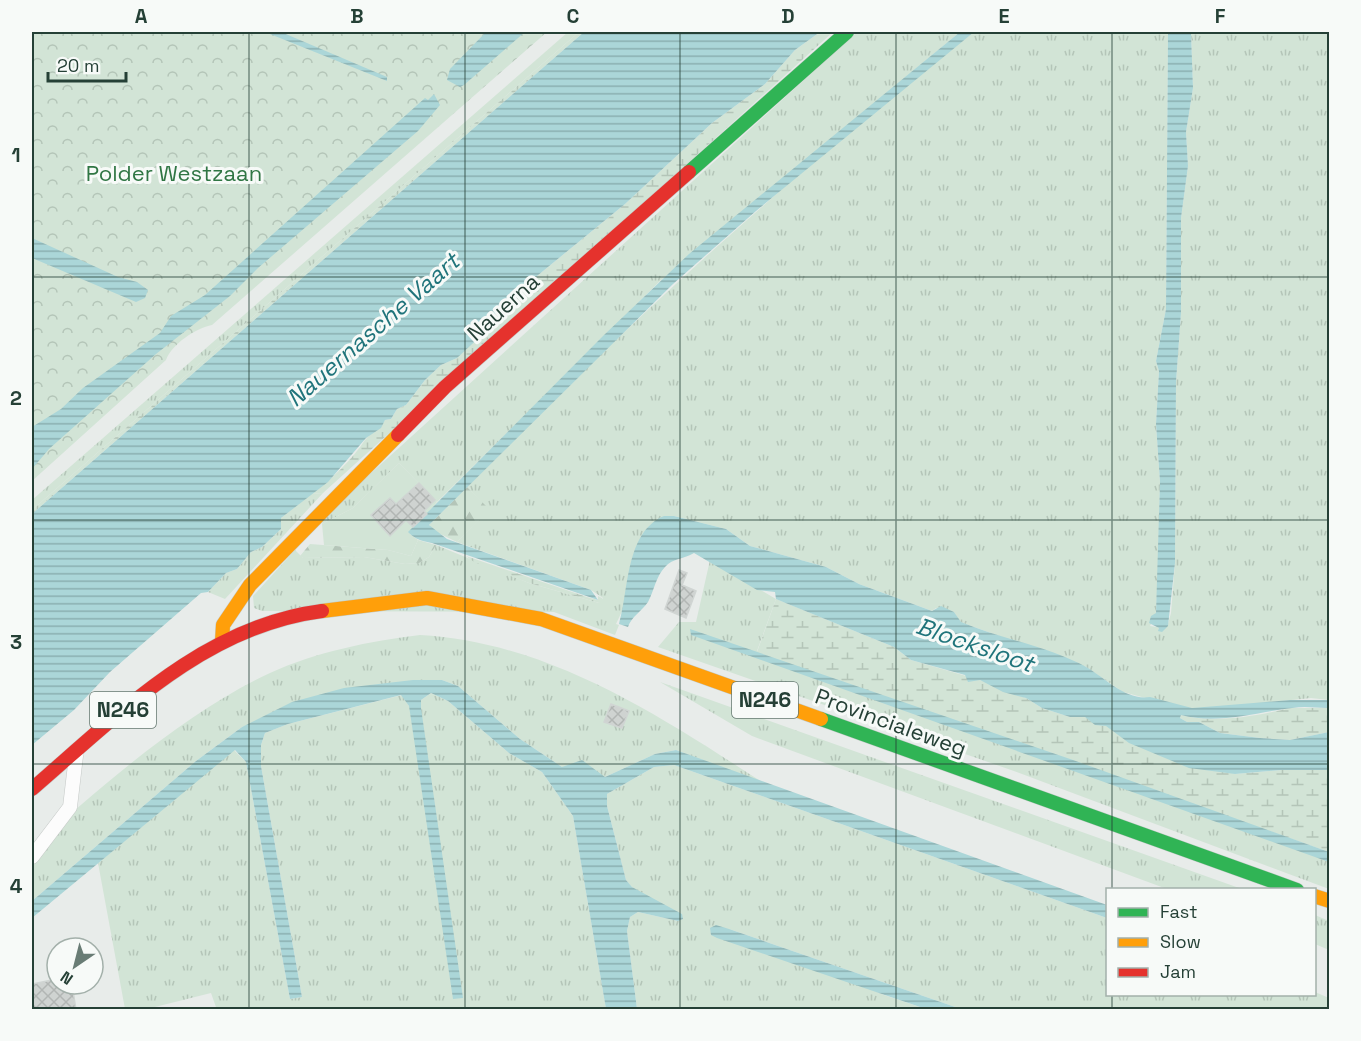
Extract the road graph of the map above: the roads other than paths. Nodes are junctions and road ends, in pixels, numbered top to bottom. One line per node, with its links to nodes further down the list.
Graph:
1 (848, 32): 2 (main road, Nauerna)
2 (222, 642): 3 (main road, N246); 6 (main road, Provincialeweg / N246)
3 (77, 749): 4 (main road, N246); 5 (lane)
4 (32, 789)
5 (32, 857)
6 (1291, 888)

